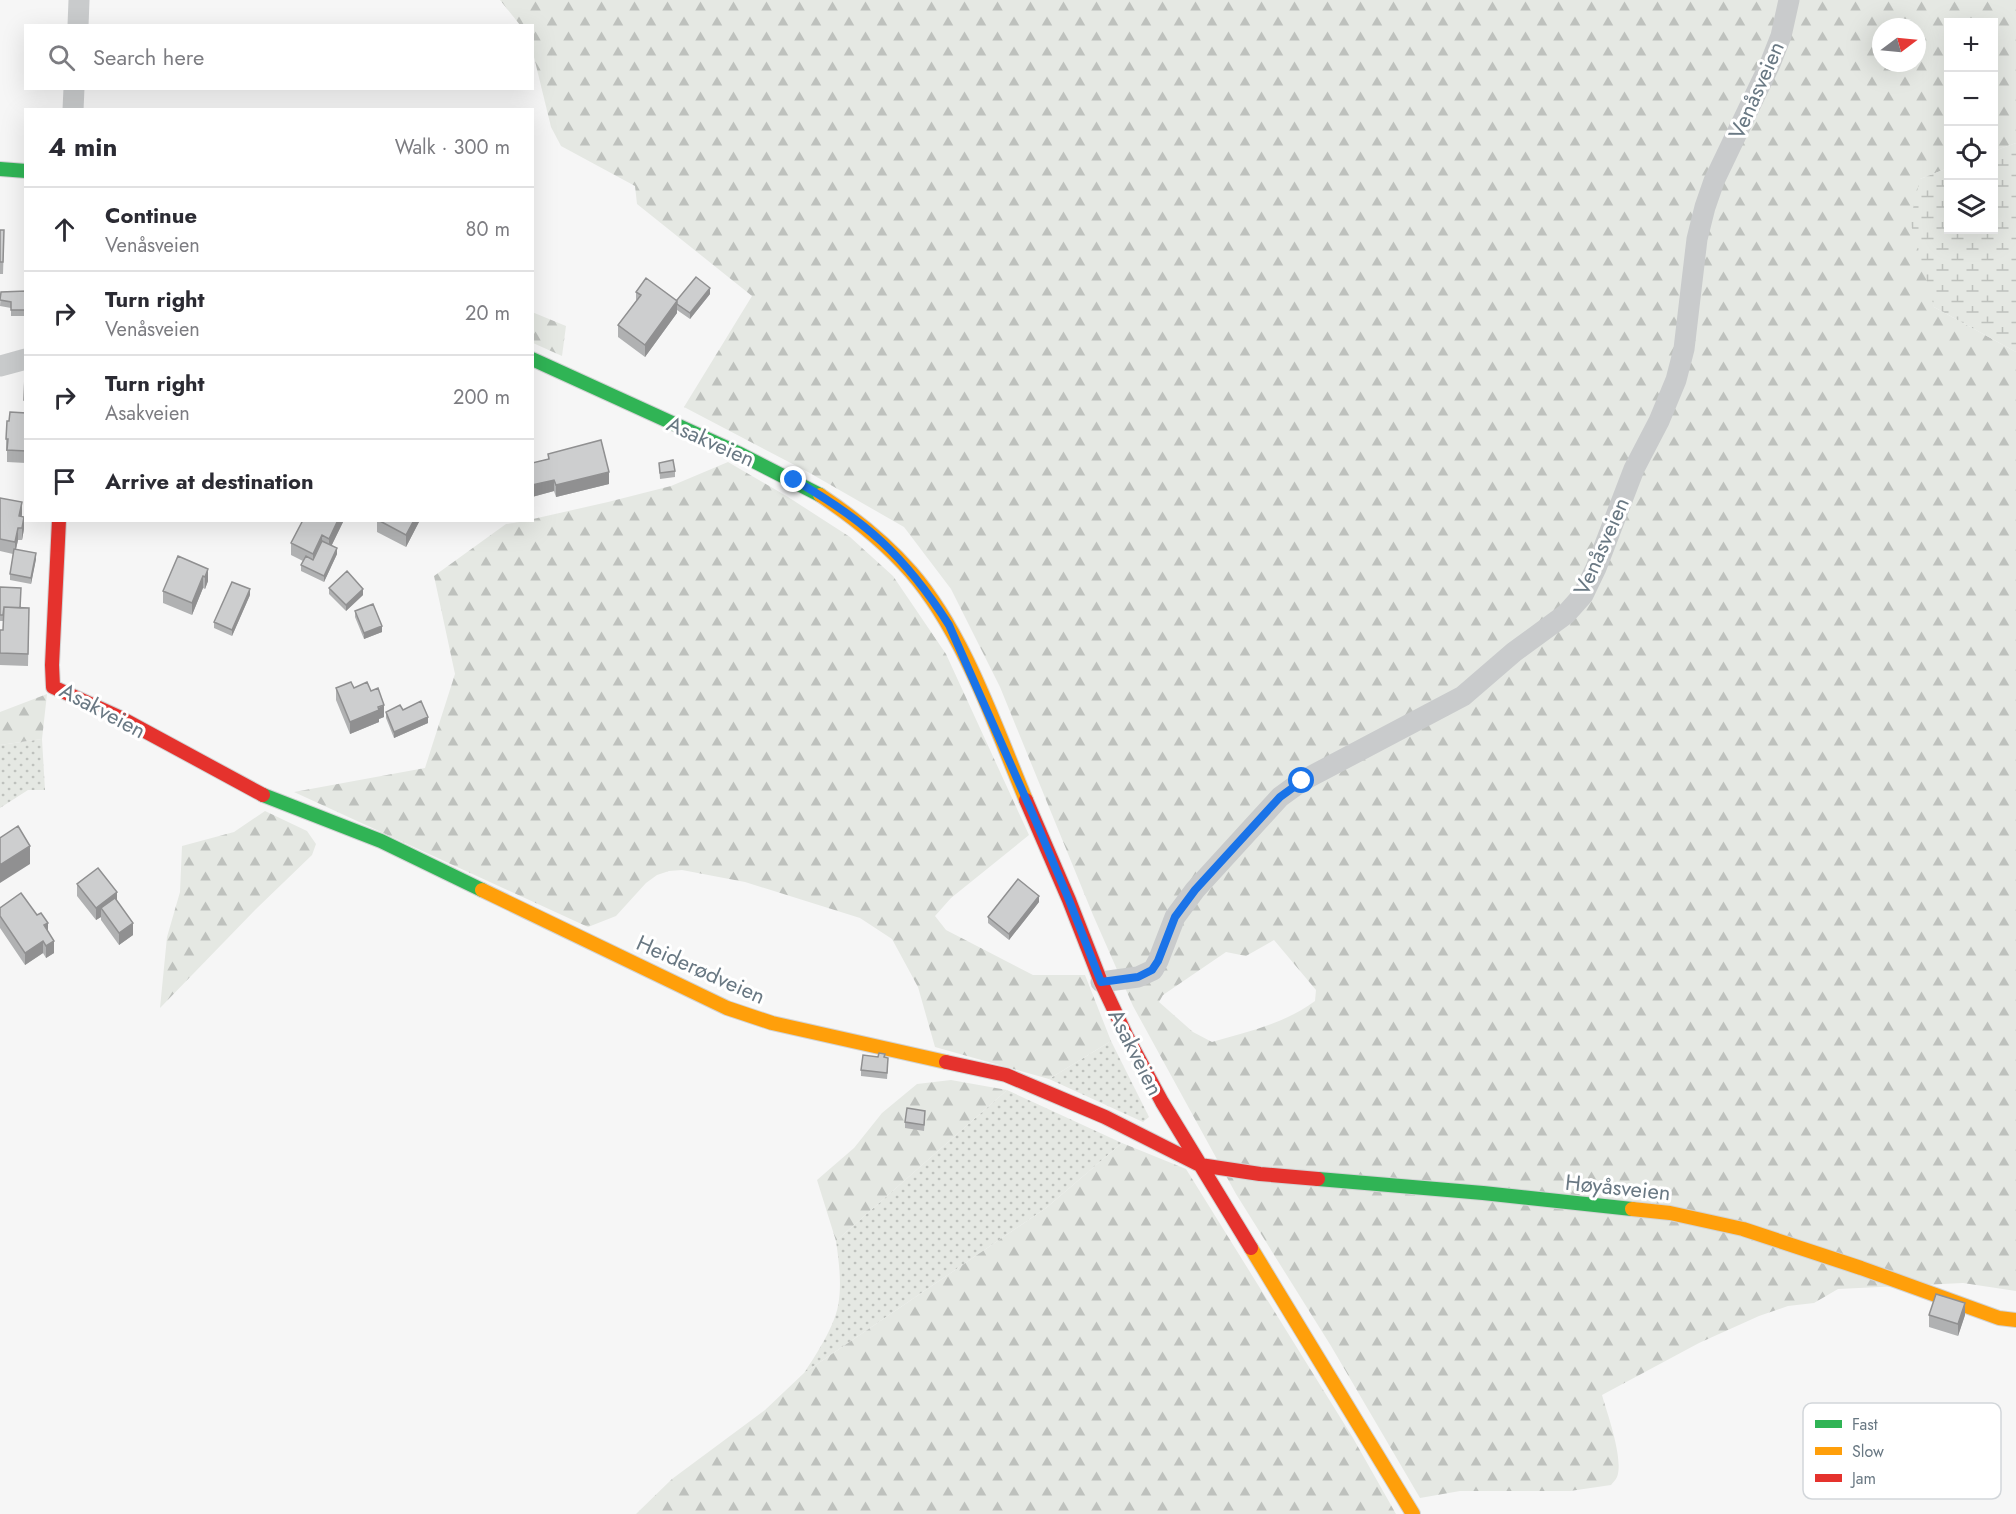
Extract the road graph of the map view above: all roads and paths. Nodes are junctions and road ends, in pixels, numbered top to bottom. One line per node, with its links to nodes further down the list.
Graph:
1 (79, 0): 3 (street)
2 (1789, 0): 13 (street, Venåsveien)
3 (78, 24)
4 (75, 90): 5 (street)
5 (74, 108)
6 (0, 169): 7 (street)
7 (24, 171)
8 (24, 360): 10 (street)
9 (534, 360): 13 (street, Asakveien)
10 (0, 366)
11 (59, 522): 12 (street, Asakveien)
12 (264, 797): 14 (street, Heiderødveien)
13 (1101, 982): 14 (street, Asakveien)
14 (1200, 1165): 15 (street, Høyåsveien); 16 (street, Asakveien)
15 (2016, 1320)
16 (1413, 1514)

